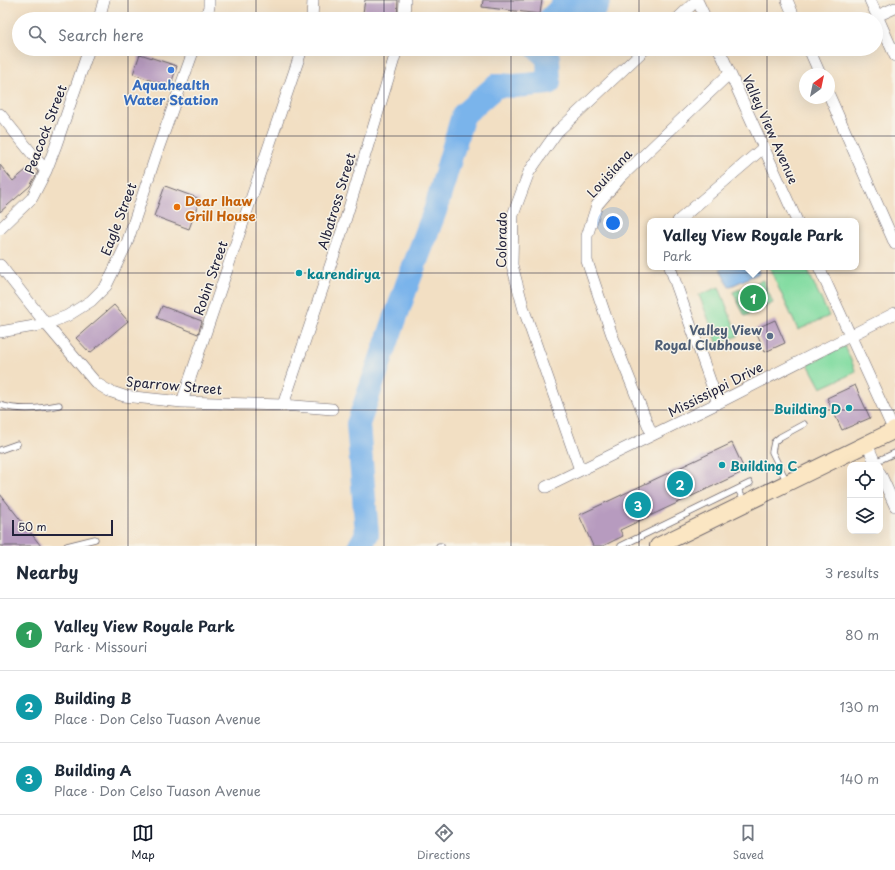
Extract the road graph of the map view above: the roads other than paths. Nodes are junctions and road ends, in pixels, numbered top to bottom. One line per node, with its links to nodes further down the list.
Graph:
1 (104, 0): 9 (street)
2 (209, 0): 10 (street)
3 (313, 0): 11 (street)
4 (405, 0): 12 (street)
5 (697, 0): 13 (street); 14 (street)
6 (787, 0): 15 (street)
7 (870, 0): 16 (street)
8 (895, 8): 17 (street)
9 (101, 12)
10 (207, 12)
11 (312, 12)
12 (404, 12)
13 (684, 12)
14 (703, 12)
15 (792, 12)
16 (875, 12)
17 (883, 13)
18 (883, 29): 26 (street)
19 (87, 56): 32 (street, Peacock Street)
20 (191, 56): 41 (street, Eagle Street)
21 (300, 56): 44 (street, Robin Street)
22 (395, 56): 48 (street, Albatross Street)
23 (638, 56): 59 (street, Colorado)
24 (722, 56): 28 (street, Valley View Avenue)
25 (812, 56): 27 (street)
26 (895, 56)
27 (817, 68)
28 (730, 73): 31 (street, Valley View Avenue); 52 (street, Louisiana)
29 (833, 104): 36 (street)
30 (0, 114): 32 (street)
31 (763, 148): 33 (street); 34 (street, Valley View Avenue)
32 (46, 171): 35 (street, Peacock Street)
33 (681, 218)
34 (796, 218)
35 (0, 229)
36 (895, 244)
37 (0, 265): 41 (street, Sparrow Street)
38 (671, 270): 45 (street)
39 (820, 270): 43 (street)
40 (895, 313): 43 (street, Mississippi Drive)
41 (46, 324): 42 (street, Eagle Street); 44 (street, Sparrow Street)
42 (0, 332)
43 (850, 336): 45 (street, Mississippi Drive); 51 (street)
44 (182, 402): 48 (street, Sparrow Street)
45 (718, 403): 52 (street, Mississippi Drive)
46 (0, 405): 47 (lane)
47 (59, 405)
48 (283, 405): 49 (street, Sparrow Street)
49 (332, 409)
50 (804, 424): 61 (lane)
51 (894, 430): 54 (street)
52 (652, 436): 59 (street, Mississippi Drive)
53 (17, 444): 55 (lane)
54 (867, 444): 57 (street); 61 (street)
55 (0, 450)
56 (895, 453): 58 (lane)
57 (876, 462)
58 (878, 462)
59 (580, 470): 63 (street, Mississippi Drive)
60 (883, 480): 66 (street)
61 (788, 482): 65 (street)
62 (750, 483): 64 (lane)
63 (546, 487)
64 (738, 489): 65 (lane); 69 (lane)
65 (745, 503): 70 (street)
66 (895, 506)
67 (95, 538): 68 (lane)
68 (67, 546)
69 (621, 546)
70 (658, 546)

